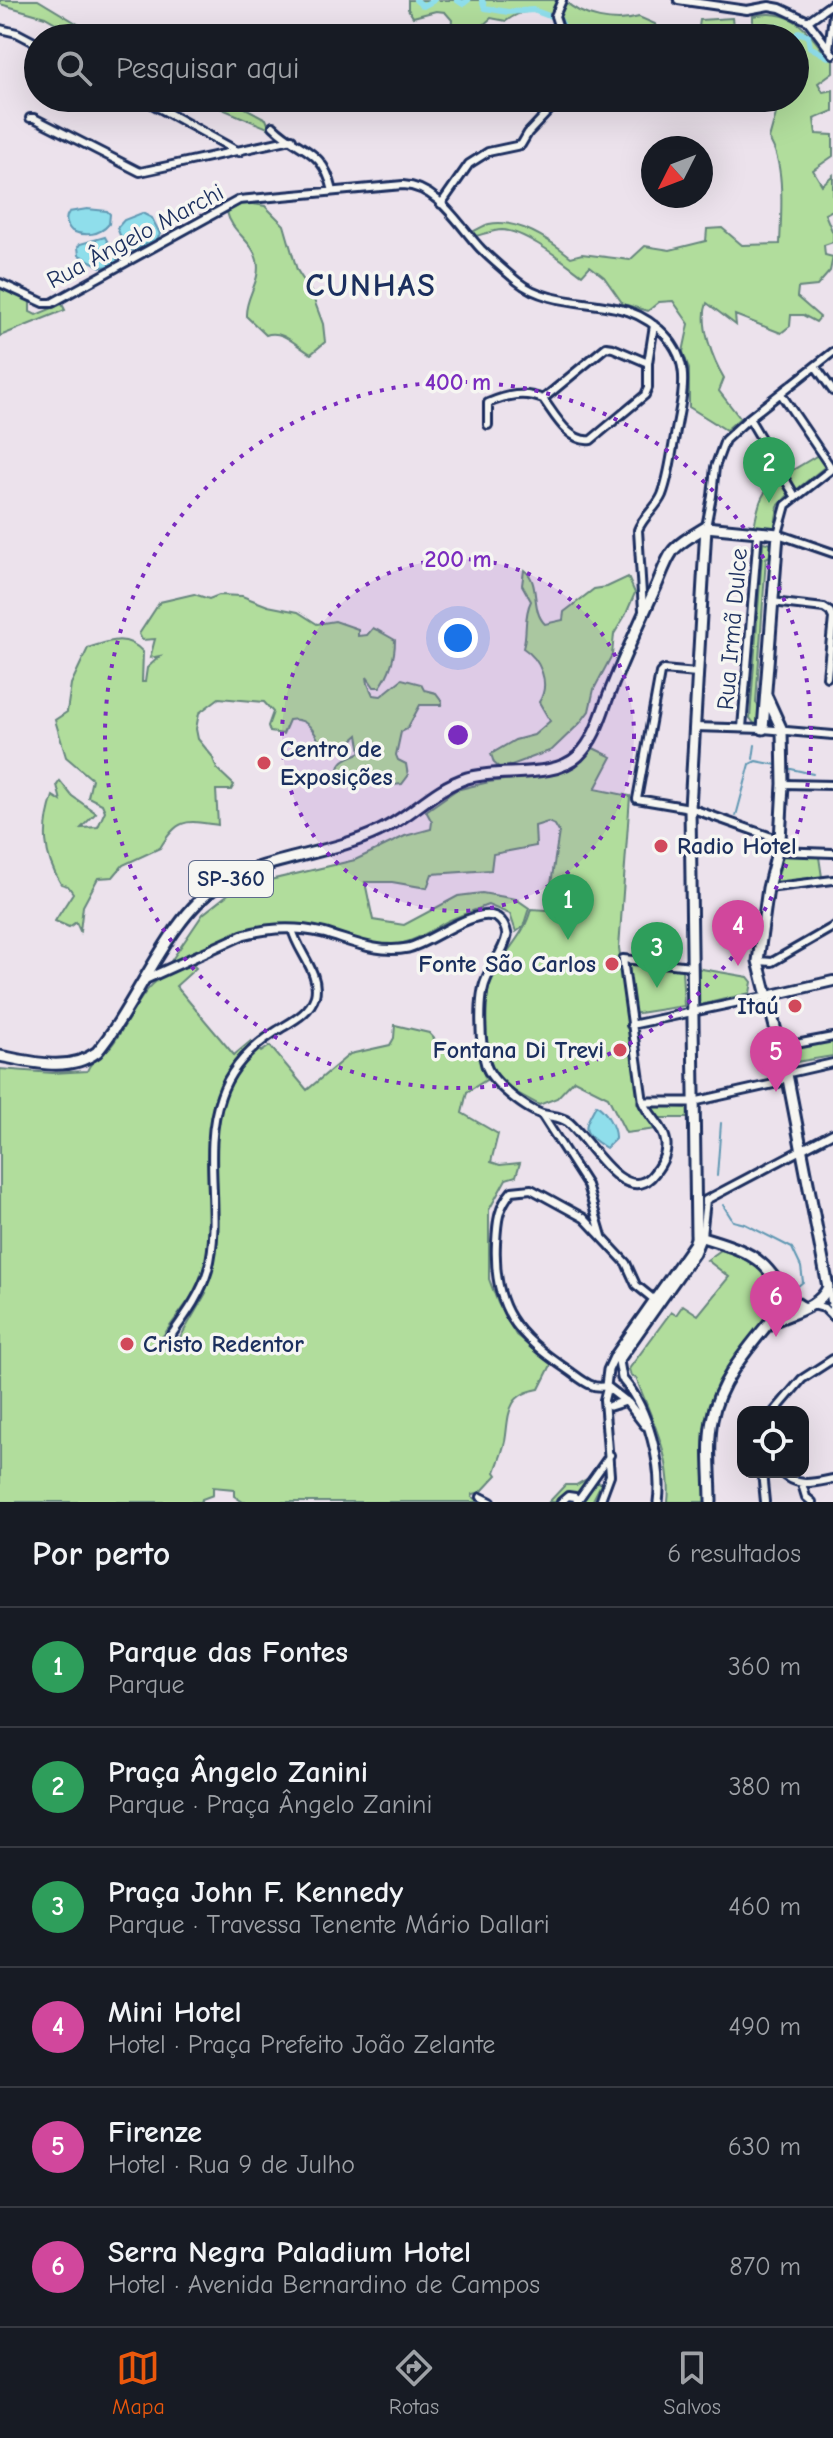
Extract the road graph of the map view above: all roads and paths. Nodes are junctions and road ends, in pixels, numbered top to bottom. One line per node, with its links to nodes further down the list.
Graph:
1 (562, 0): 7 (street)
2 (678, 0): 3 (street)
3 (770, 3): 6 (street)
4 (833, 3): 6 (street)
5 (833, 15): 10 (street)
6 (808, 21): 10 (street)
7 (557, 24)
8 (0, 29): 9 (street)
9 (24, 37)
10 (832, 52)
11 (166, 112): 16 (street)
12 (549, 112): 18 (street)
13 (30, 118): 16 (street)
14 (273, 126): 15 (street)
15 (292, 139): 16 (street); 17 (street)
16 (239, 152)
17 (333, 191): 18 (street, Rua Ângelo Marchi); 19 (street, Rua Ângelo Marchi)
18 (441, 204): 20 (street, Rua Ângelo Marchi)
19 (0, 283)
20 (654, 325): 22 (street); 36 (street, Rua Ângelo Marchi)
21 (833, 352): 23 (street)
22 (648, 363): 26 (street); 26 (street)
23 (816, 367): 24 (street); 25 (street)
24 (833, 391)
25 (781, 394): 27 (street); 29 (street)
26 (543, 399): 28 (street)
27 (749, 418): 30 (street); 31 (street)
28 (488, 425)
29 (832, 468): 30 (street)
30 (795, 496): 33 (street)
31 (706, 527): 32 (main road); 36 (main road, SP-360); 37 (main road)
32 (758, 533): 33 (main road); 41 (street, Rua Irmã Dulce)
33 (778, 534): 34 (street); 35 (main road)
34 (833, 553)
35 (772, 602): 38 (street); 39 (main road)
36 (643, 614): 57 (main road, SP-360)
37 (697, 673): 40 (main road); 47 (street)
38 (827, 677)
39 (766, 695): 42 (main road); 43 (main road)
40 (695, 727): 41 (street); 47 (main road)
41 (742, 728): 42 (street)
42 (763, 729): 43 (street)
43 (782, 730): 44 (street); 45 (main road)
44 (833, 735)
45 (783, 784): 46 (street); 48 (main road)
46 (833, 785)
47 (690, 808): 48 (street); 56 (main road)
48 (780, 840): 49 (main road)
49 (777, 851): 50 (street); 52 (main road)
50 (833, 853)
51 (833, 880): 52 (street)
52 (768, 888): 55 (main road)
53 (833, 927): 55 (street)
54 (292, 929): 57 (street); 69 (street); 82 (street)
55 (758, 961): 59 (main road)
56 (692, 966): 60 (main road); 61 (street)
57 (146, 979): 64 (main road, SP-360)
58 (833, 981): 59 (main road)
59 (768, 996): 60 (street); 63 (main road)
60 (693, 1012): 61 (street); 68 (main road)
61 (631, 1025): 67 (street)
62 (833, 1037): 63 (street)
63 (780, 1047): 66 (main road)
64 (0, 1058)
65 (833, 1063): 66 (street)
66 (787, 1074): 68 (street); 71 (main road)
67 (643, 1102): 68 (street); 69 (street)
68 (693, 1102): 72 (main road)
69 (542, 1115): 75 (street)
70 (833, 1133): 71 (street)
71 (802, 1149): 73 (street); 77 (main road)
72 (695, 1199): 73 (street); 74 (main road)
73 (706, 1200): 74 (street)
74 (699, 1236): 76 (main road); 78 (street)
75 (602, 1237): 78 (street); 85 (street)
76 (780, 1284): 79 (main road); 81 (main road)
77 (828, 1287): 79 (main road); 80 (street)
78 (658, 1302): 84 (street); 85 (street)
79 (809, 1307): 80 (street); 81 (main road)
80 (833, 1315)
81 (768, 1324): 102 (main road)
82 (165, 1344)
83 (833, 1359): 88 (street)
84 (623, 1380): 85 (street); 85 (street); 90 (street)
85 (609, 1388): 86 (street); 87 (street); 89 (street)
86 (626, 1401): 87 (street); 90 (street)
87 (610, 1406): 89 (street)
88 (779, 1406)
89 (606, 1416): 91 (street)
90 (645, 1425): 101 (street)
91 (610, 1455): 97 (street); 100 (street)
92 (763, 1478): 103 (street)
93 (788, 1478): 95 (street)
94 (833, 1479): 95 (street)
95 (802, 1484): 104 (street)
96 (481, 1497): 98 (street)
97 (578, 1501): 99 (street)
98 (491, 1502)
99 (561, 1502)
100 (600, 1502)
101 (658, 1502)
102 (711, 1502)
103 (765, 1502)
104 (812, 1502)

